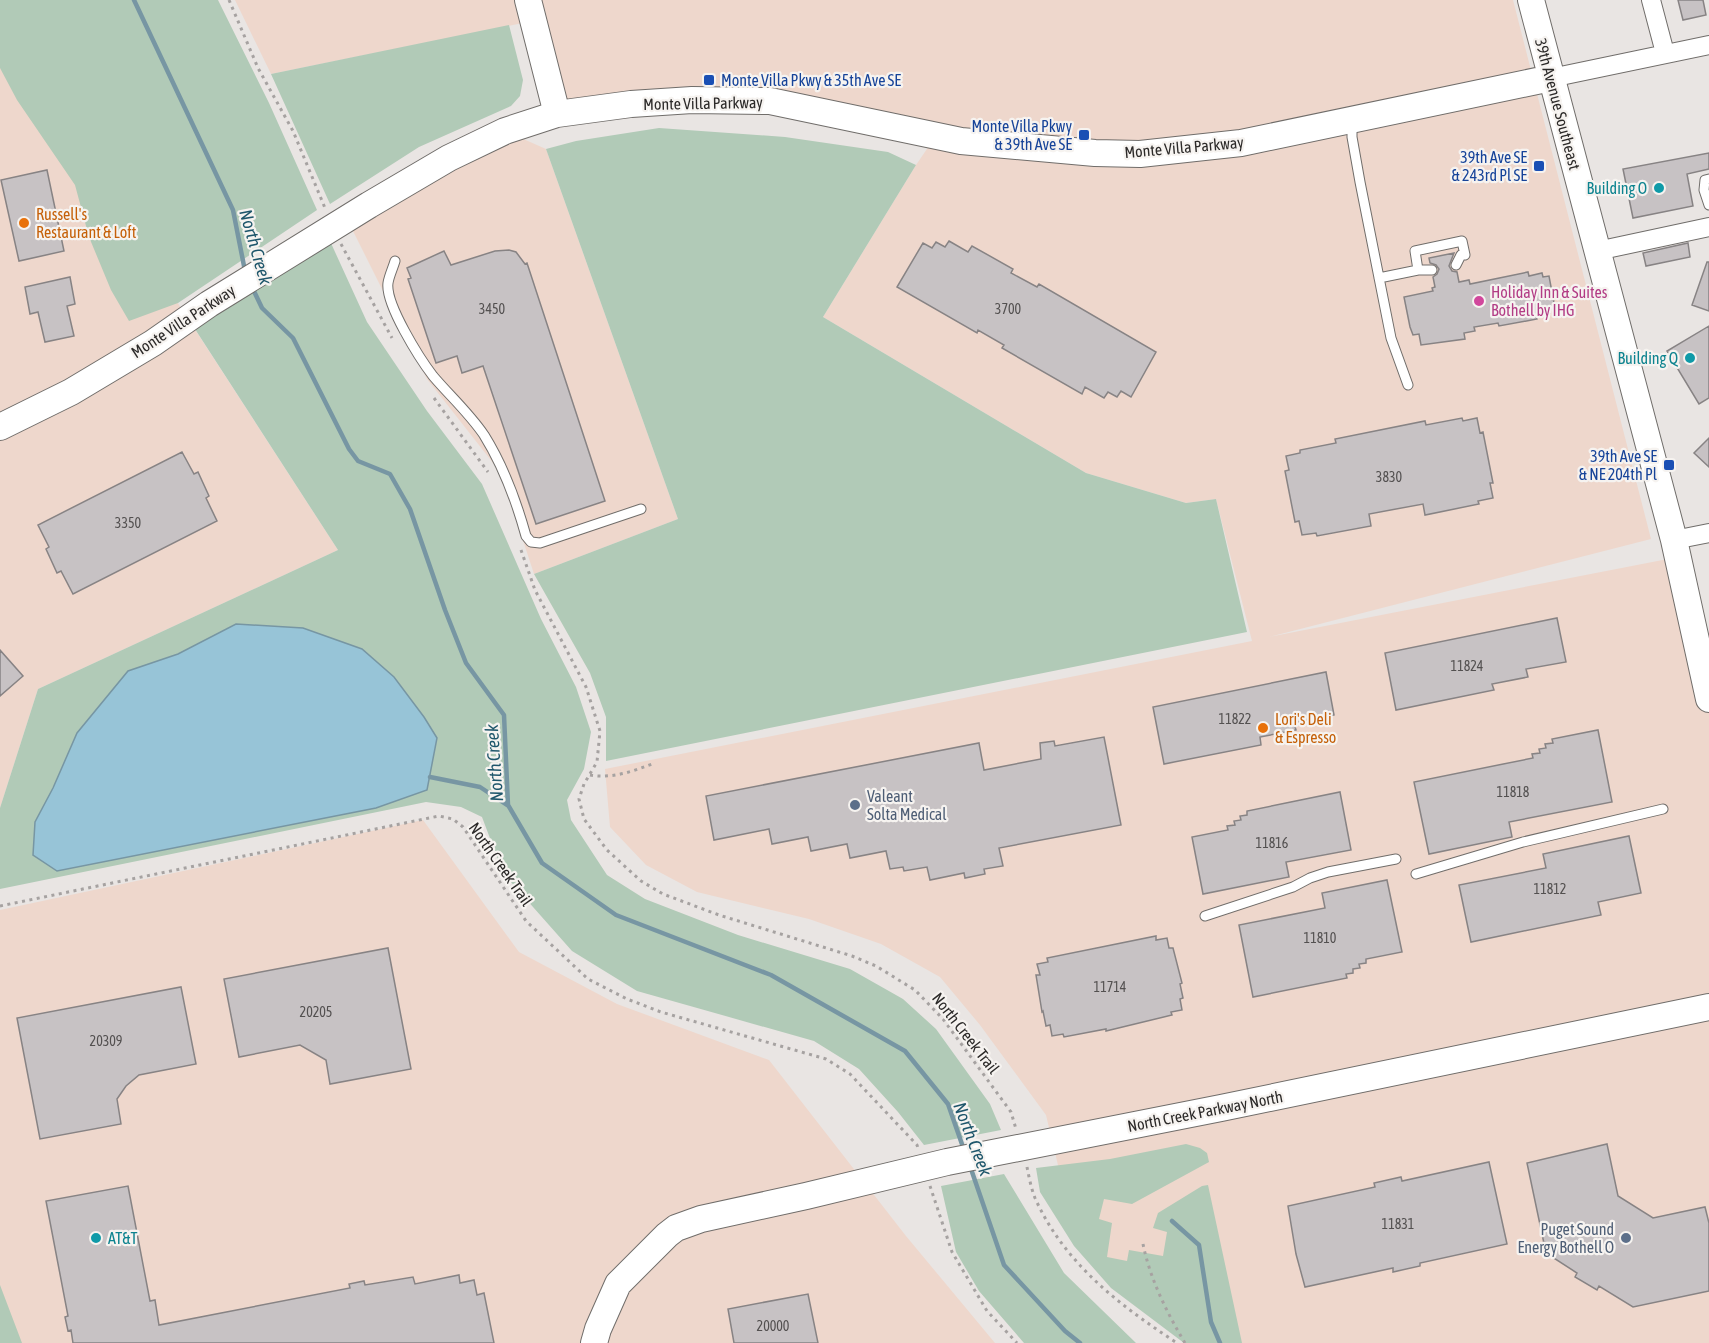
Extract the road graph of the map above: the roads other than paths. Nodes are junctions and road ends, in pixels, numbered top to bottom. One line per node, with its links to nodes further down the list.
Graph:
1 (528, 0): 7 (street)
2 (1531, 0): 6 (street, 39th Avenue Southeast)
3 (1652, 0): 5 (street)
4 (1709, 45): 5 (street)
5 (1665, 53): 6 (street)
6 (1551, 78): 8 (street, Monte Villa Parkway); 12 (street, 39th Avenue Southeast)
7 (558, 114): 8 (street, Monte Villa Parkway); 19 (street, Monte Villa Parkway)
8 (1352, 121): 17 (lane)
9 (1709, 179): 10 (lane)
10 (1709, 205)
11 (1709, 227): 12 (street)
12 (1597, 251): 22 (street, 39th Avenue Southeast)
13 (395, 261): 20 (lane)
14 (1456, 265): 15 (lane)
15 (1418, 270): 16 (lane); 17 (lane)
16 (1432, 270)
17 (1379, 278): 18 (lane)
18 (1408, 384)
19 (0, 427)
20 (641, 509)
21 (1709, 533): 22 (street)
22 (1676, 548): 23 (street, 39th Avenue Southeast)
23 (1709, 699)
24 (1663, 809): 26 (lane)
25 (1396, 859): 27 (lane)
26 (1416, 874)
27 (1205, 916)
28 (1709, 1007): 29 (street, North Creek Parkway North)
29 (594, 1343)

